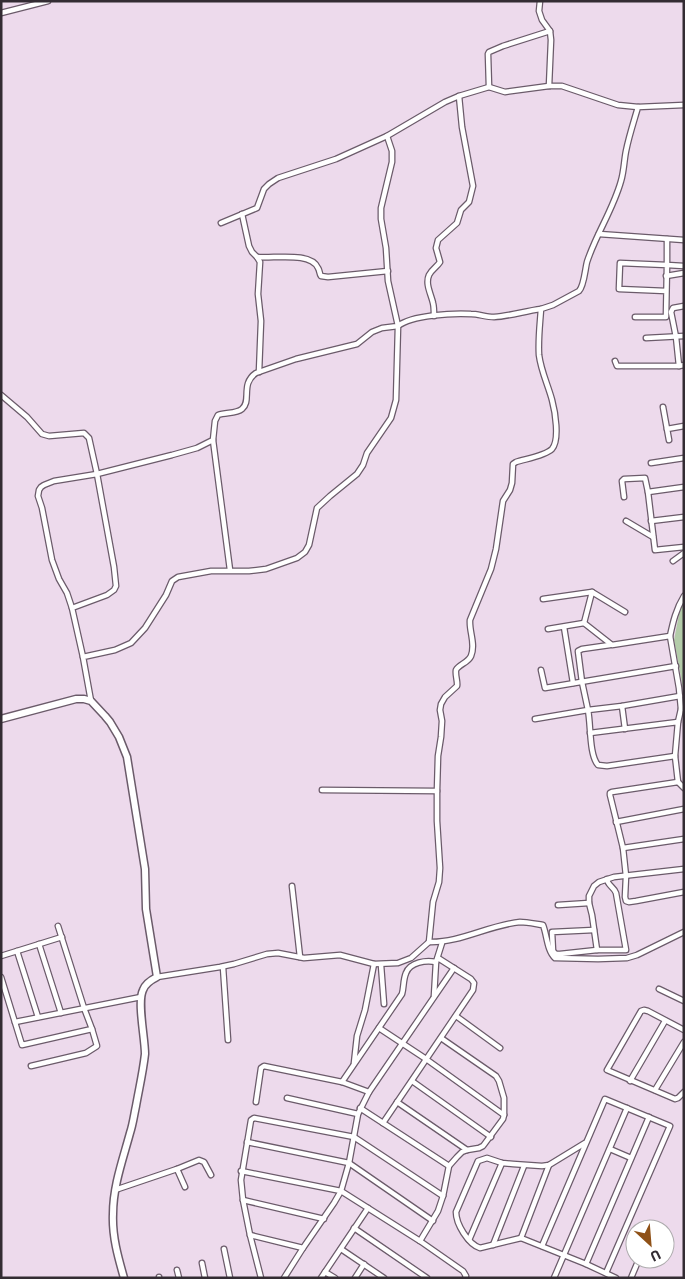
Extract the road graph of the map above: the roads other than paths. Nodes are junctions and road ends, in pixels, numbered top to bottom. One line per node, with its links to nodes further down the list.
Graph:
1 (48, 1): 3 (street)
2 (540, 1): 4 (street)
3 (1, 13)
4 (550, 31): 5 (street); 6 (street)
5 (489, 86): 6 (street); 7 (street)
6 (549, 86): 9 (street)
7 (459, 96): 10 (street); 25 (street)
8 (684, 105): 9 (street)
9 (638, 107): 13 (street)
10 (387, 136): 11 (street); 19 (street)
11 (242, 214): 12 (street); 16 (street)
12 (221, 223)
13 (599, 234): 14 (street); 24 (street)
14 (667, 239): 15 (street); 17 (street)
15 (684, 240)
16 (257, 257): 19 (street); 33 (street)
17 (667, 265): 18 (street); 21 (street); 22 (street)
18 (684, 266)
19 (388, 271): 27 (street)
20 (684, 273): 21 (street)
21 (666, 276): 22 (street)
22 (666, 291): 26 (street)
23 (684, 306): 29 (street)
24 (541, 309): 25 (street); 83 (street)
25 (434, 316): 27 (street)
26 (635, 317)
27 (398, 326): 33 (street); 53 (street)
28 (684, 336): 29 (street)
29 (676, 337): 30 (street); 32 (street)
30 (646, 338)
31 (615, 361): 32 (street)
32 (681, 365)
33 (259, 372): 38 (street)
34 (1, 395): 42 (street)
35 (663, 407): 37 (street)
36 (684, 426): 37 (street)
37 (667, 429): 39 (street)
38 (213, 440): 42 (street); 53 (street)
39 (669, 440)
40 (684, 458): 41 (street)
41 (651, 463)
42 (97, 474): 57 (street); 57 (street)
43 (684, 487): 44 (street)
44 (648, 492): 45 (street); 48 (street)
45 (624, 497)
46 (684, 517): 48 (street)
47 (626, 521): 49 (street)
48 (651, 521): 49 (street)
49 (653, 537): 50 (street)
50 (684, 547)
51 (684, 553): 52 (street)
52 (673, 561)
53 (230, 570): 64 (street)
54 (592, 592): 56 (street); 58 (street); 59 (street)
55 (684, 596): 62 (street)
56 (543, 599)
57 (72, 608): 64 (street)
58 (625, 612)
59 (584, 624): 60 (street); 63 (street)
60 (564, 628): 61 (street); 68 (street)
61 (548, 630)
62 (670, 636): 63 (street); 65 (street)
63 (612, 645): 67 (street)
64 (83, 658): 70 (street)
65 (676, 666): 67 (street); 69 (street)
66 (542, 670): 68 (street)
67 (582, 682): 68 (street); 73 (street)
68 (572, 683)
69 (680, 696): 71 (street); 72 (street)
70 (91, 701): 75 (street); 112 (street)
71 (622, 706): 73 (street); 77 (street)
72 (682, 709): 76 (street)
73 (588, 710): 74 (street); 78 (street)
74 (535, 718)
75 (1, 719)
76 (678, 722): 77 (street); 79 (street)
77 (625, 729): 78 (street)
78 (590, 733): 79 (street)
79 (675, 756): 80 (street)
80 (678, 782): 81 (street); 85 (street)
81 (684, 788)
82 (322, 790): 83 (street)
83 (436, 791): 99 (street)
84 (684, 809): 85 (street)
85 (616, 822): 87 (street)
86 (684, 839): 87 (street)
87 (623, 848): 89 (street)
88 (684, 869): 89 (street)
89 (623, 876): 90 (street); 92 (street)
90 (607, 879): 93 (street); 102 (street)
91 (292, 886): 105 (street)
92 (684, 892)
93 (589, 903): 94 (street); 96 (street)
94 (558, 905)
95 (58, 926): 98 (street)
96 (594, 930): 102 (street); 102 (street)
97 (684, 932): 100 (street)
98 (62, 937): 101 (street); 118 (street)
99 (429, 942): 100 (street); 108 (street)
100 (442, 943): 106 (street)
101 (39, 944): 103 (street); 119 (street)
102 (598, 950)
103 (17, 951): 104 (street); 121 (street)
104 (1, 956)
105 (300, 957): 107 (street); 109 (street)
106 (437, 960): 110 (street); 115 (street); 124 (street)
107 (374, 964): 108 (street); 133 (street)
108 (380, 965): 117 (street)
109 (223, 967): 112 (street); 128 (street)
110 (454, 968): 115 (street); 120 (street)
111 (1, 977): 123 (street)
112 (156, 977): 114 (street)
113 (659, 989): 116 (street)
114 (141, 996): 118 (street); 166 (street)
115 (434, 997): 130 (street)
116 (684, 1001)
117 (384, 1004)
118 (84, 1008): 119 (street); 125 (street)
119 (61, 1013): 121 (street)
120 (456, 1016): 127 (street); 131 (street)
121 (38, 1017): 123 (street)
122 (665, 1021): 126 (street); 136 (street); 136 (street)
123 (16, 1022): 125 (street)
124 (379, 1028): 130 (street); 133 (street)
125 (92, 1029): 134 (street)
126 (684, 1030)
127 (441, 1038): 132 (street); 147 (street)
128 (228, 1040)
129 (684, 1042): 138 (street)
130 (403, 1043): 132 (street); 139 (street)
131 (500, 1048)
132 (426, 1059): 135 (street); 147 (street)
133 (354, 1064): 137 (street)
134 (31, 1066)
135 (412, 1081): 143 (street); 151 (street)
136 (630, 1081): 138 (street)
137 (342, 1082): 139 (street); 142 (street)
138 (655, 1090): 140 (street)
139 (369, 1092): 144 (street)
140 (684, 1092)
141 (287, 1098): 146 (street)
142 (256, 1102)
143 (397, 1102): 149 (street); 155 (street)
144 (360, 1108): 146 (street); 149 (street)
145 (627, 1108): 148 (street); 153 (street); 154 (street)
146 (358, 1114): 150 (street)
147 (504, 1115): 151 (street)
148 (649, 1117): 156 (street); 189 (street)
149 (383, 1123): 160 (street)
150 (354, 1137): 152 (street); 157 (street); 168 (street)
151 (491, 1137): 155 (street)
152 (247, 1142): 157 (street); 163 (street)
153 (586, 1142): 159 (street); 179 (street)
154 (610, 1148): 156 (street); 183 (street)
155 (467, 1150): 160 (street)
156 (631, 1158): 186 (street)
157 (349, 1163): 167 (street); 172 (street)
158 (502, 1163): 161 (street); 176 (street); 176 (street)
159 (549, 1164): 161 (street); 175 (street)
160 (449, 1166): 168 (street)
161 (524, 1166): 178 (street)
162 (177, 1169): 164 (street); 165 (street); 166 (street)
163 (242, 1171): 167 (street); 169 (street)
164 (211, 1175)
165 (185, 1187)
166 (115, 1190): 190 (street)
167 (341, 1191): 170 (street); 171 (street)
168 (443, 1196): 172 (street)
169 (243, 1200): 171 (street); 174 (street)
170 (368, 1208): 173 (street); 177 (street)
171 (324, 1219): 180 (street)
172 (433, 1221): 177 (street)
173 (354, 1228): 182 (street); 200 (street)
174 (250, 1235): 180 (street); 194 (street)
175 (521, 1238): 178 (street); 179 (street)
176 (469, 1240): 178 (street)
177 (420, 1241): 201 (street)
178 (493, 1245)
179 (542, 1246): 183 (street)
180 (303, 1248): 195 (street)
181 (224, 1249): 193 (street)
182 (341, 1249): 185 (street); 188 (street)
183 (564, 1256): 186 (street); 202 (street)
184 (202, 1263): 192 (street)
185 (364, 1264): 198 (street); 199 (street)
186 (586, 1264): 189 (street)
187 (177, 1270): 191 (street)
188 (325, 1272): 196 (street); 197 (street)
189 (606, 1273): 203 (street)
190 (124, 1278)
191 (179, 1278)
192 (205, 1278)
193 (230, 1278)
194 (261, 1278)
195 (284, 1278)
196 (321, 1278)
197 (335, 1278)
198 (355, 1278)
199 (384, 1278)
200 (427, 1278)
201 (465, 1278)
202 (555, 1278)
203 (616, 1278)

